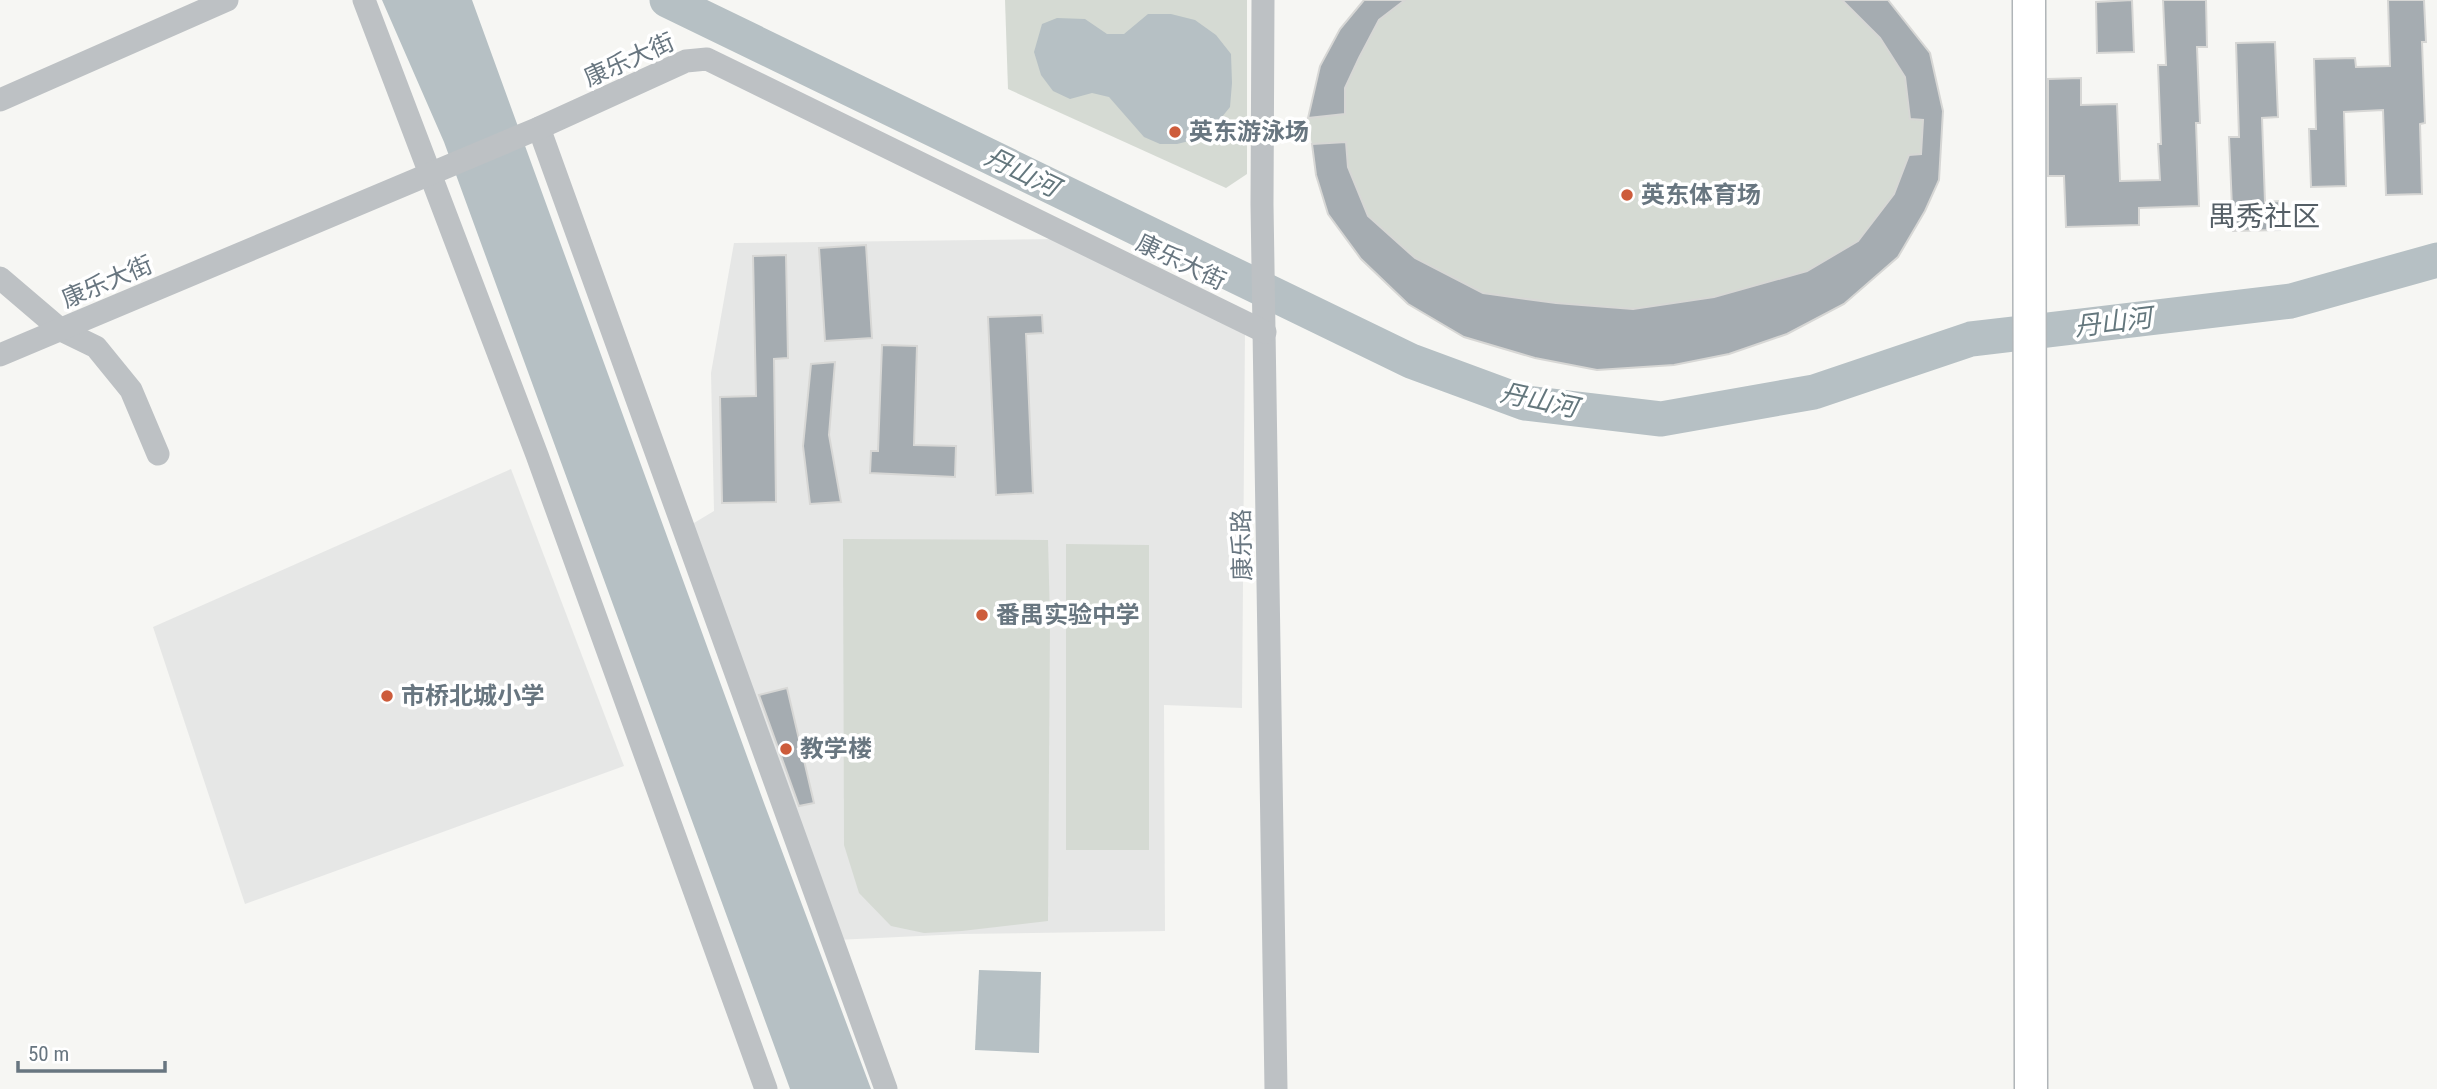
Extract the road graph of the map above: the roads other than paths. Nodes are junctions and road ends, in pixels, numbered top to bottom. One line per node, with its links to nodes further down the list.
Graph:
1 (227, 0): 5 (street)
2 (364, 0): 7 (street)
3 (1263, 0): 9 (street, 康乐路)
4 (2029, 0): 16 (street)
5 (0, 100)
6 (538, 128): 7 (street, 康乐大街); 9 (street, 康乐大街); 14 (street)
7 (438, 170): 10 (street, 康乐大街); 13 (street)
8 (0, 278): 10 (street)
9 (1265, 322): 15 (street, 康乐路)
10 (61, 330): 11 (street, 康乐大街); 12 (street)
11 (0, 355)
12 (158, 454)
13 (765, 1089)
14 (886, 1089)
15 (1276, 1089)
16 (2031, 1089)

